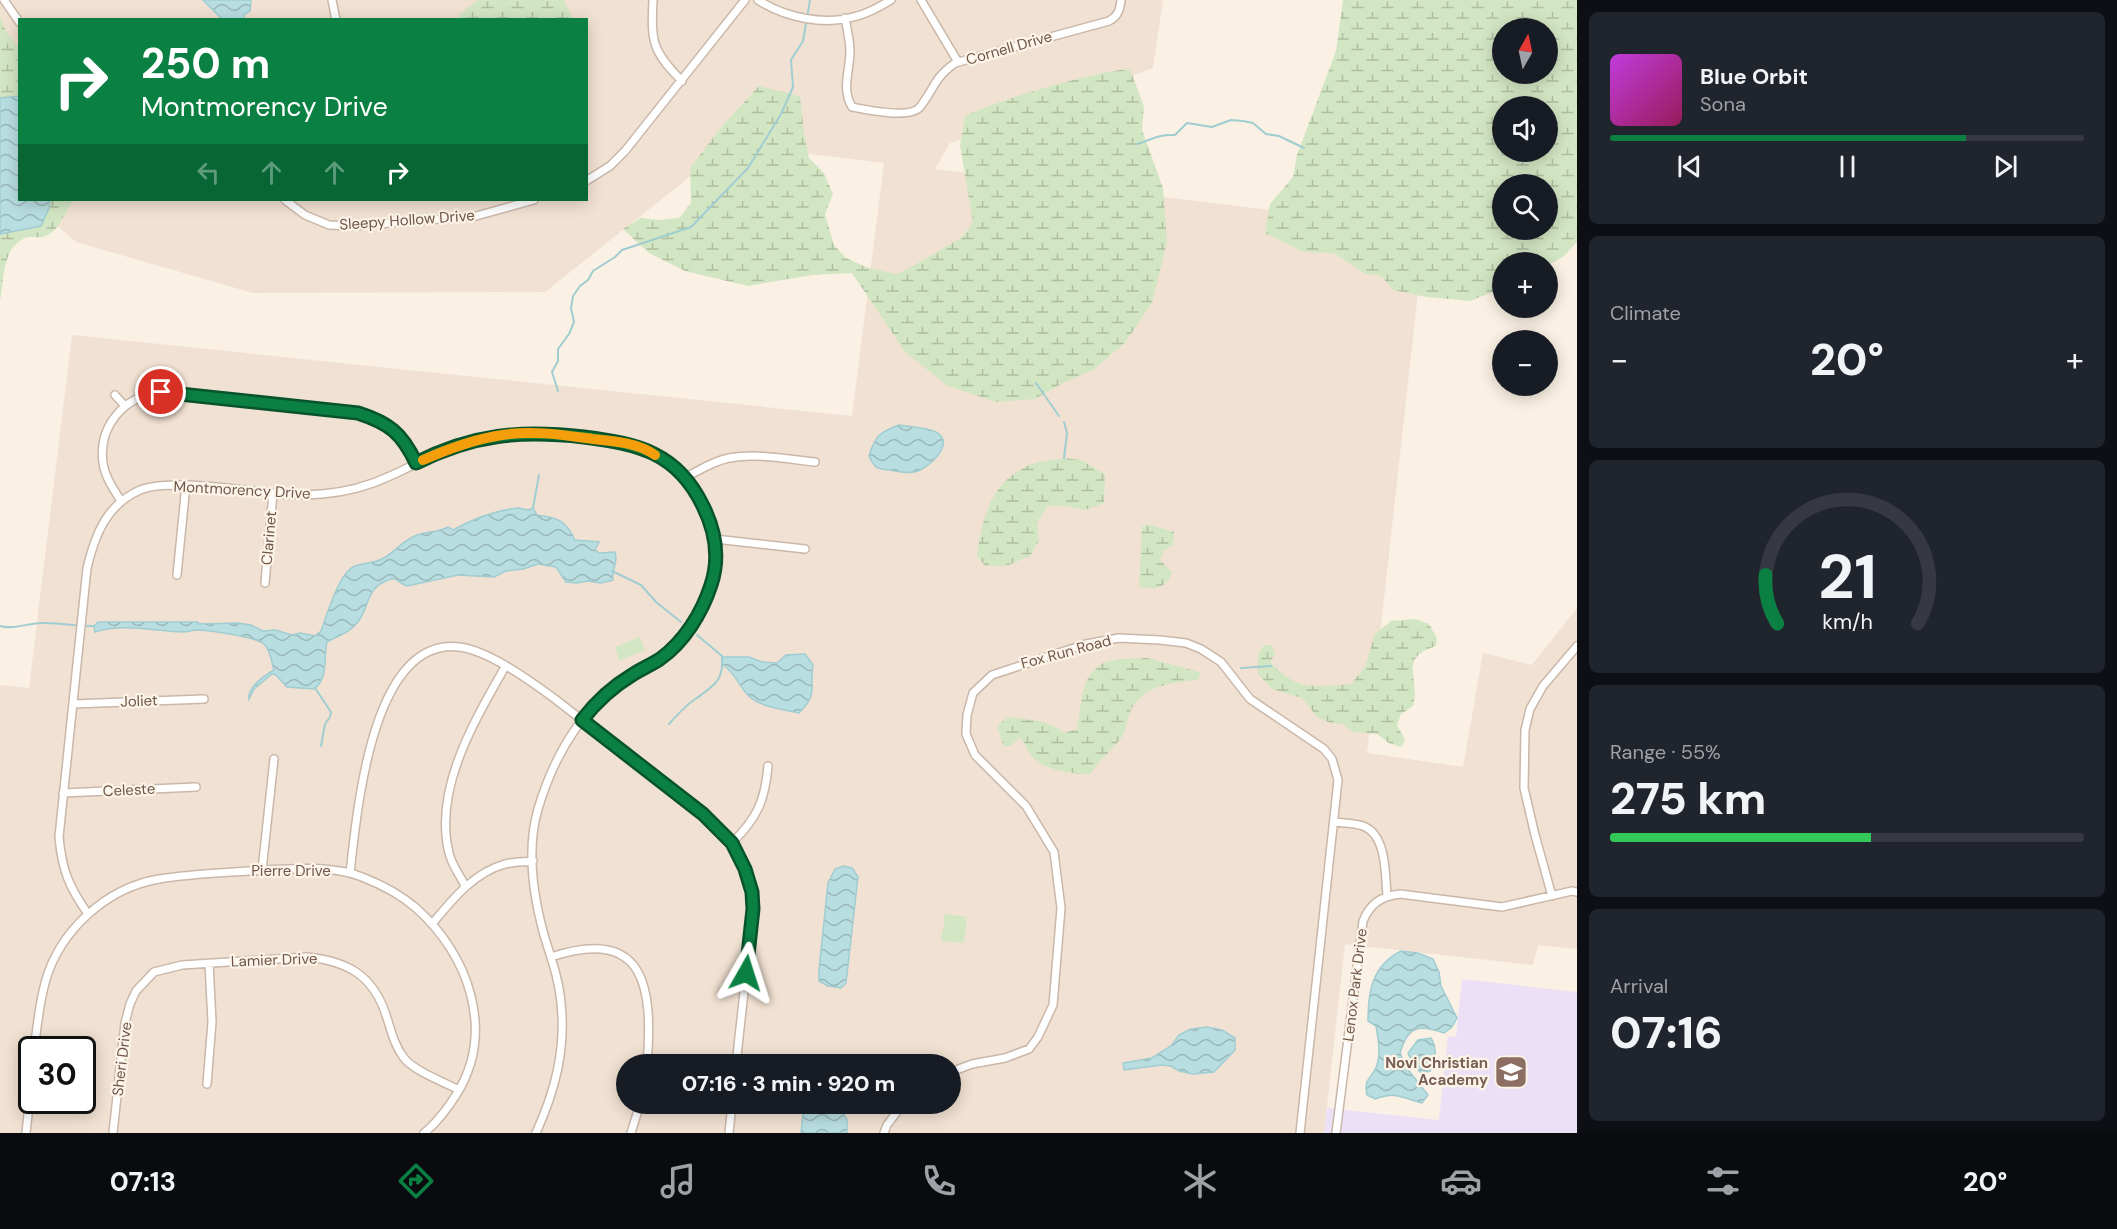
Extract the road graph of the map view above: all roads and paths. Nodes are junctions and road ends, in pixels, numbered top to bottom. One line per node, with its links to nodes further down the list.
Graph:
1 (4, 0): 11 (street)
2 (332, 0): 9 (street)
3 (653, 0): 13 (street)
4 (745, 0): 13 (street)
5 (758, 0): 10 (street)
6 (921, 0): 12 (street)
7 (1121, 0): 12 (street, Cornell Drive)
8 (889, 1): 10 (street)
9 (336, 18)
10 (845, 18): 12 (street, Cornell Drive)
11 (18, 20)
12 (958, 62)
13 (682, 81): 14 (street)
14 (588, 180)
15 (286, 201): 16 (street, Sleepy Hollow Drive)
16 (530, 201)
17 (115, 395): 18 (street)
18 (124, 405): 20 (street); 24 (street)
19 (815, 462): 21 (street)
20 (416, 463): 21 (street, Montmorency Drive); 23 (street, Montmorency Drive)
21 (686, 477): 25 (street, Montmorency Drive)
22 (186, 485): 23 (street, Montmorency Drive); 24 (street, Montmorency Drive); 27 (street)
23 (273, 493): 28 (street, Clarinet)
24 (121, 501): 32 (street, Montmorency Drive)
25 (715, 539): 26 (street); 33 (street, Montmorency Drive)
26 (805, 549)
27 (177, 575)
28 (265, 583)
29 (1577, 646): 46 (street)
30 (505, 667): 33 (street); 42 (street); 43 (street)
31 (204, 699): 32 (street, Joliet)
32 (73, 704): 37 (street, Montmorency Drive)
33 (582, 720): 39 (street); 40 (street, Montmorency Drive)
34 (274, 759): 41 (street)
35 (768, 766): 39 (street)
36 (196, 787): 37 (street, Celeste)
37 (63, 793): 47 (street, Montmorency Drive)
38 (1334, 822): 45 (street); 55 (street, Fox Run Road); 69 (street, Fox Run Road)
39 (732, 843): 54 (street)
40 (533, 861): 43 (street); 49 (street, Montmorency Drive)
41 (262, 870): 42 (street, Pierre Drive); 47 (street, Pierre Drive)
42 (350, 873): 48 (street, Pierre Drive)
43 (465, 886): 48 (street)
44 (1577, 892): 46 (street)
45 (1387, 895): 46 (street); 70 (street, Lenox Park Drive)
46 (1552, 896)
47 (88, 914): 52 (street, Pierre Drive)
48 (432, 924): 57 (street, Pierre Drive)
49 (551, 957): 53 (street); 65 (street, Montmorency Drive)
50 (209, 963): 51 (street, Lamier Drive); 56 (street); 57 (street, Lamier Drive)
51 (139, 988): 63 (street, Sheri Drive)
52 (36, 1036)
53 (648, 1054)
54 (737, 1054)
55 (961, 1068)
56 (207, 1084)
57 (459, 1090): 64 (street, Pierre Drive)
58 (28, 1114): 62 (street)
59 (637, 1114): 66 (street)
60 (731, 1114): 67 (street)
61 (895, 1114): 68 (street)
62 (26, 1133)
63 (113, 1133)
64 (424, 1133)
65 (536, 1133)
66 (631, 1133)
67 (729, 1133)
68 (884, 1133)
69 (1300, 1133)
70 (1336, 1133)

